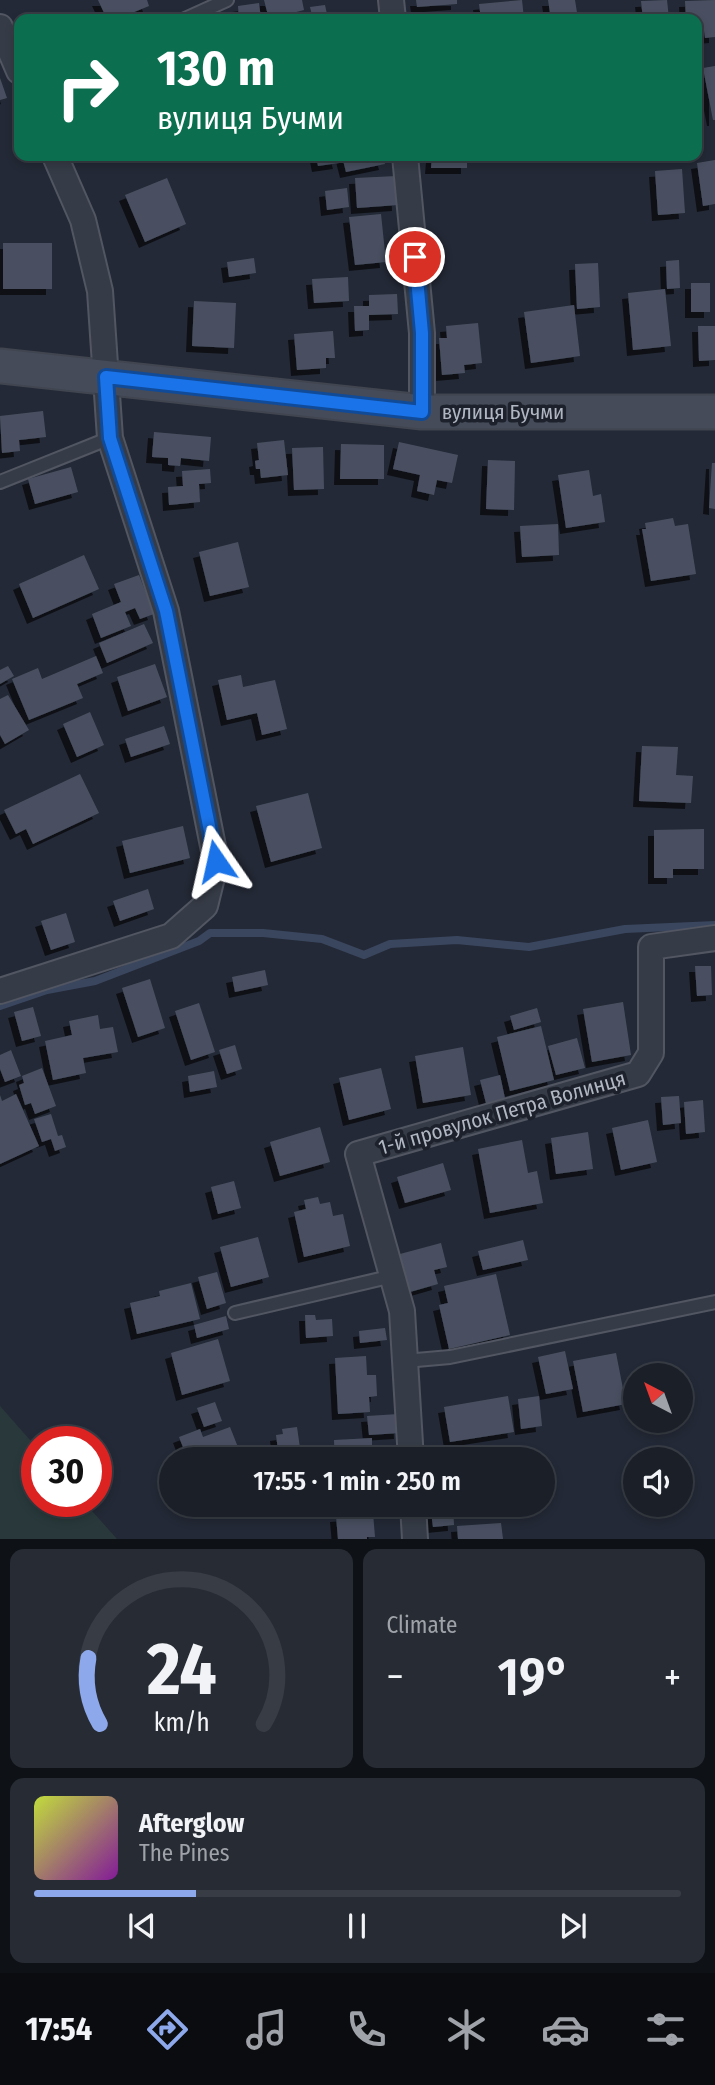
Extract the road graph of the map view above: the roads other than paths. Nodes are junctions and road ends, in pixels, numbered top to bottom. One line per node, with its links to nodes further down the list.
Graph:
1 (227, 0): 2 (lane)
2 (195, 14)
3 (0, 27): 4 (street)
4 (14, 59)
5 (57, 161): 8 (street)
6 (405, 161): 9 (street)
7 (0, 366): 8 (street, вулиця Бучми)
8 (106, 377): 9 (street, вулиця Бучми); 11 (street)
9 (422, 412): 10 (street, вулиця Бучми)
10 (715, 412)
11 (110, 438): 12 (lane); 14 (street)
12 (0, 482)
13 (715, 938): 15 (street, 1-й провулок Петра Волинця)
14 (0, 991)
15 (393, 1276): 17 (lane); 18 (street, 1-й провулок Петра Волинця)
16 (715, 1302): 18 (lane)
17 (235, 1313)
18 (405, 1362): 19 (street, 1-й провулок Петра Волинця)
19 (410, 1447)
20 (414, 1517): 21 (street)
21 (415, 1539)

